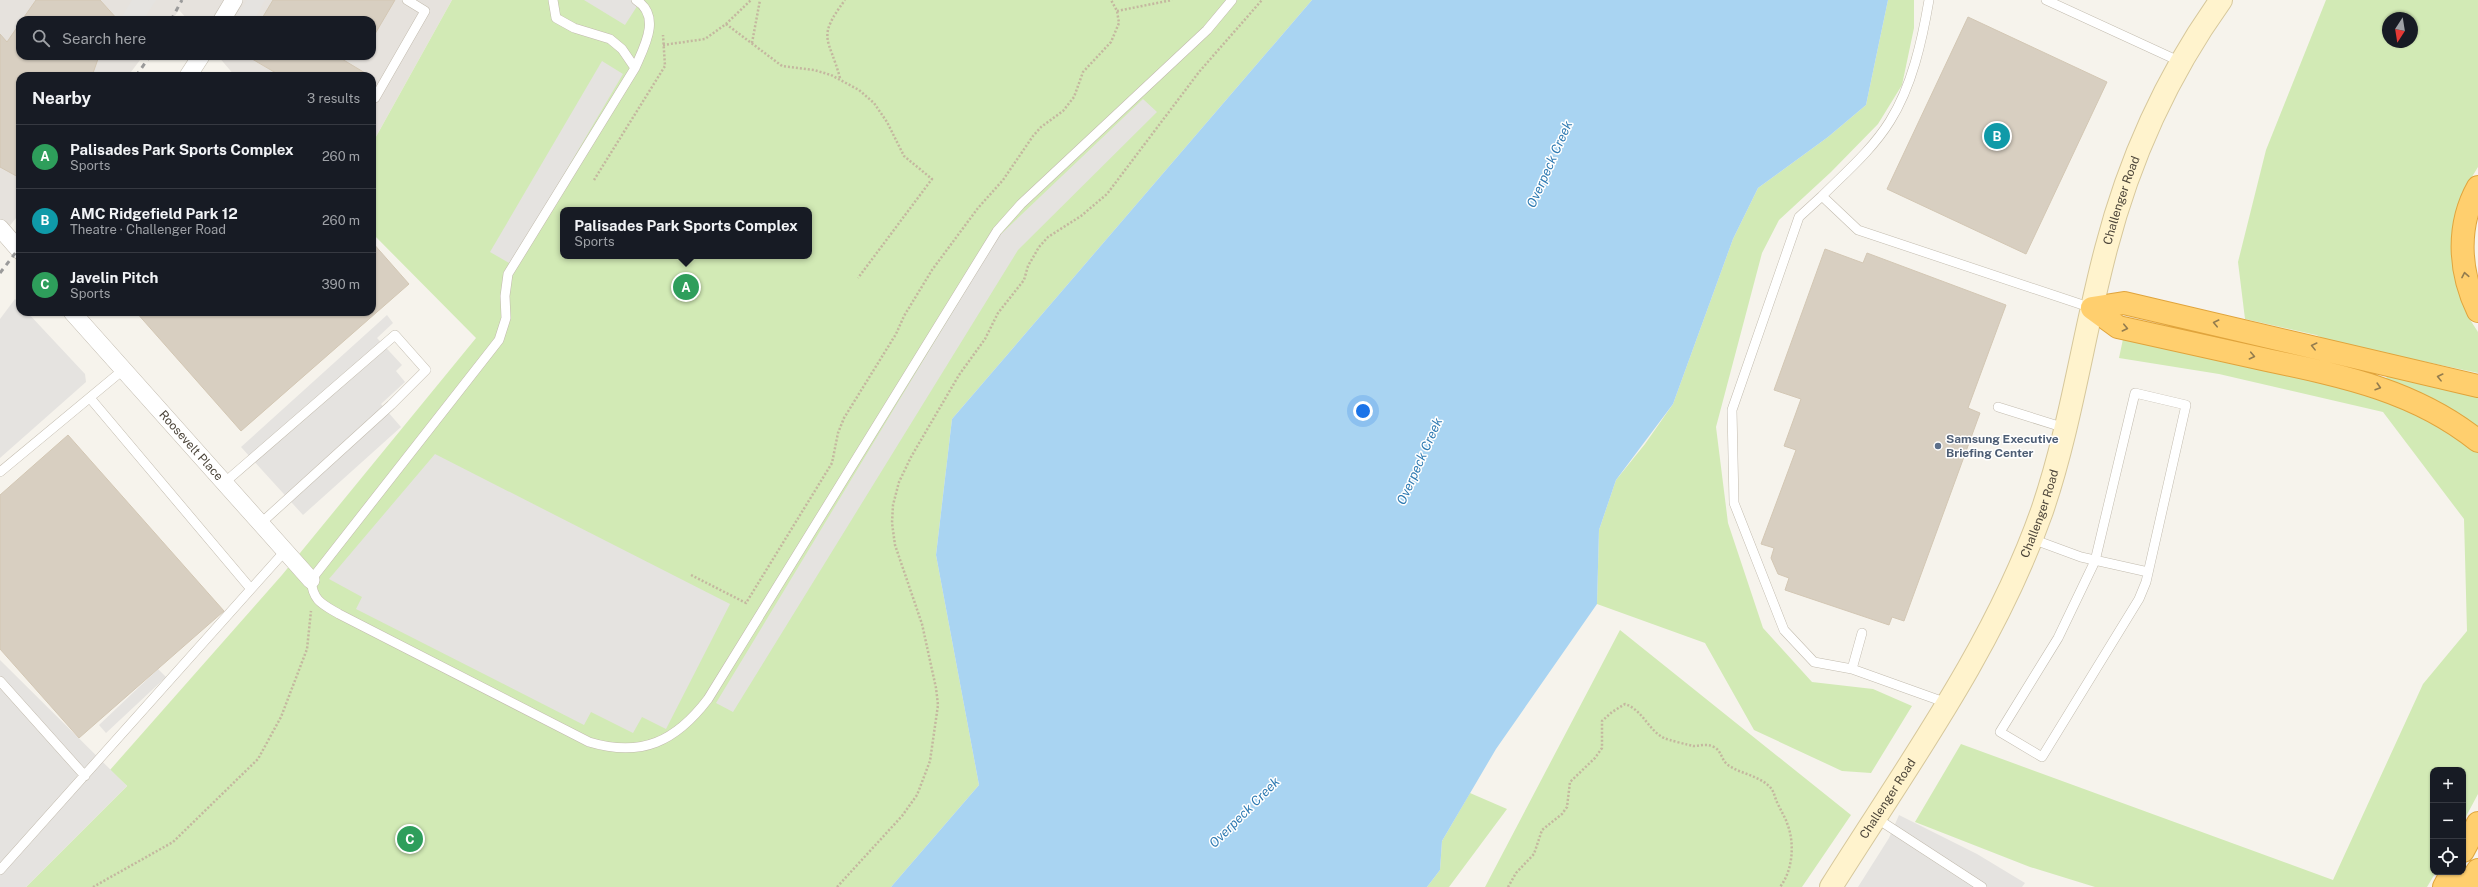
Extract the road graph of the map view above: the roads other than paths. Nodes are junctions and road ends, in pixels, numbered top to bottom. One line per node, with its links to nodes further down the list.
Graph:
1 (234, 0): 9 (street)
2 (407, 0): 14 (lane)
3 (552, 0): 12 (lane)
4 (636, 0): 12 (lane)
5 (1232, 0): 35 (lane)
6 (1930, 0): 16 (lane)
7 (2046, 0): 11 (lane)
8 (2221, 0): 11 (main road, Challenger Road)
9 (224, 16)
10 (198, 60): 13 (street)
11 (2182, 62): 19 (main road, Challenger Road)
12 (635, 68): 35 (lane)
13 (191, 72)
14 (376, 96)
15 (2478, 187): 20 (highway, one-way to 15)
16 (1822, 196): 19 (lane); 38 (lane)
17 (0, 228): 18 (street)
18 (16, 246)
19 (2092, 308): 23 (highway, one-way to 19); 26 (main road, Challenger Road); 27 (highway, one-way to 27)
20 (2478, 311)
21 (76, 316): 22 (street, Roosevelt Place)
22 (123, 370): 24 (lane); 29 (street, Roosevelt Place)
23 (2478, 386)
24 (90, 398): 28 (lane); 36 (lane)
25 (1998, 407): 26 (lane)
26 (2065, 428): 31 (main road, Challenger Road)
27 (2478, 441)
28 (0, 472)
29 (224, 483): 30 (street, Roosevelt Place); 30 (lane)
30 (260, 524): 32 (street, Roosevelt Place)
31 (2032, 539): 33 (lane); 40 (main road, Challenger Road)
32 (285, 551): 35 (street, Roosevelt Place); 36 (lane)
33 (2095, 561): 34 (lane); 34 (lane); 34 (lane)
34 (2148, 572)
35 (312, 586)
36 (251, 590): 41 (lane)
37 (1862, 633): 38 (lane)
38 (1852, 669): 40 (lane)
39 (0, 682): 41 (lane)
40 (1947, 703): 42 (main road, Challenger Road)
41 (85, 776): 45 (lane)
42 (1875, 817): 48 (main road, Challenger Road); 49 (lane)
43 (2478, 823): 44 (highway)
44 (2466, 845)
45 (0, 870)
46 (2478, 870): 51 (highway)
47 (2450, 875): 50 (highway)
48 (1831, 887)
49 (1982, 887)
50 (2444, 887)
51 (2467, 887)

